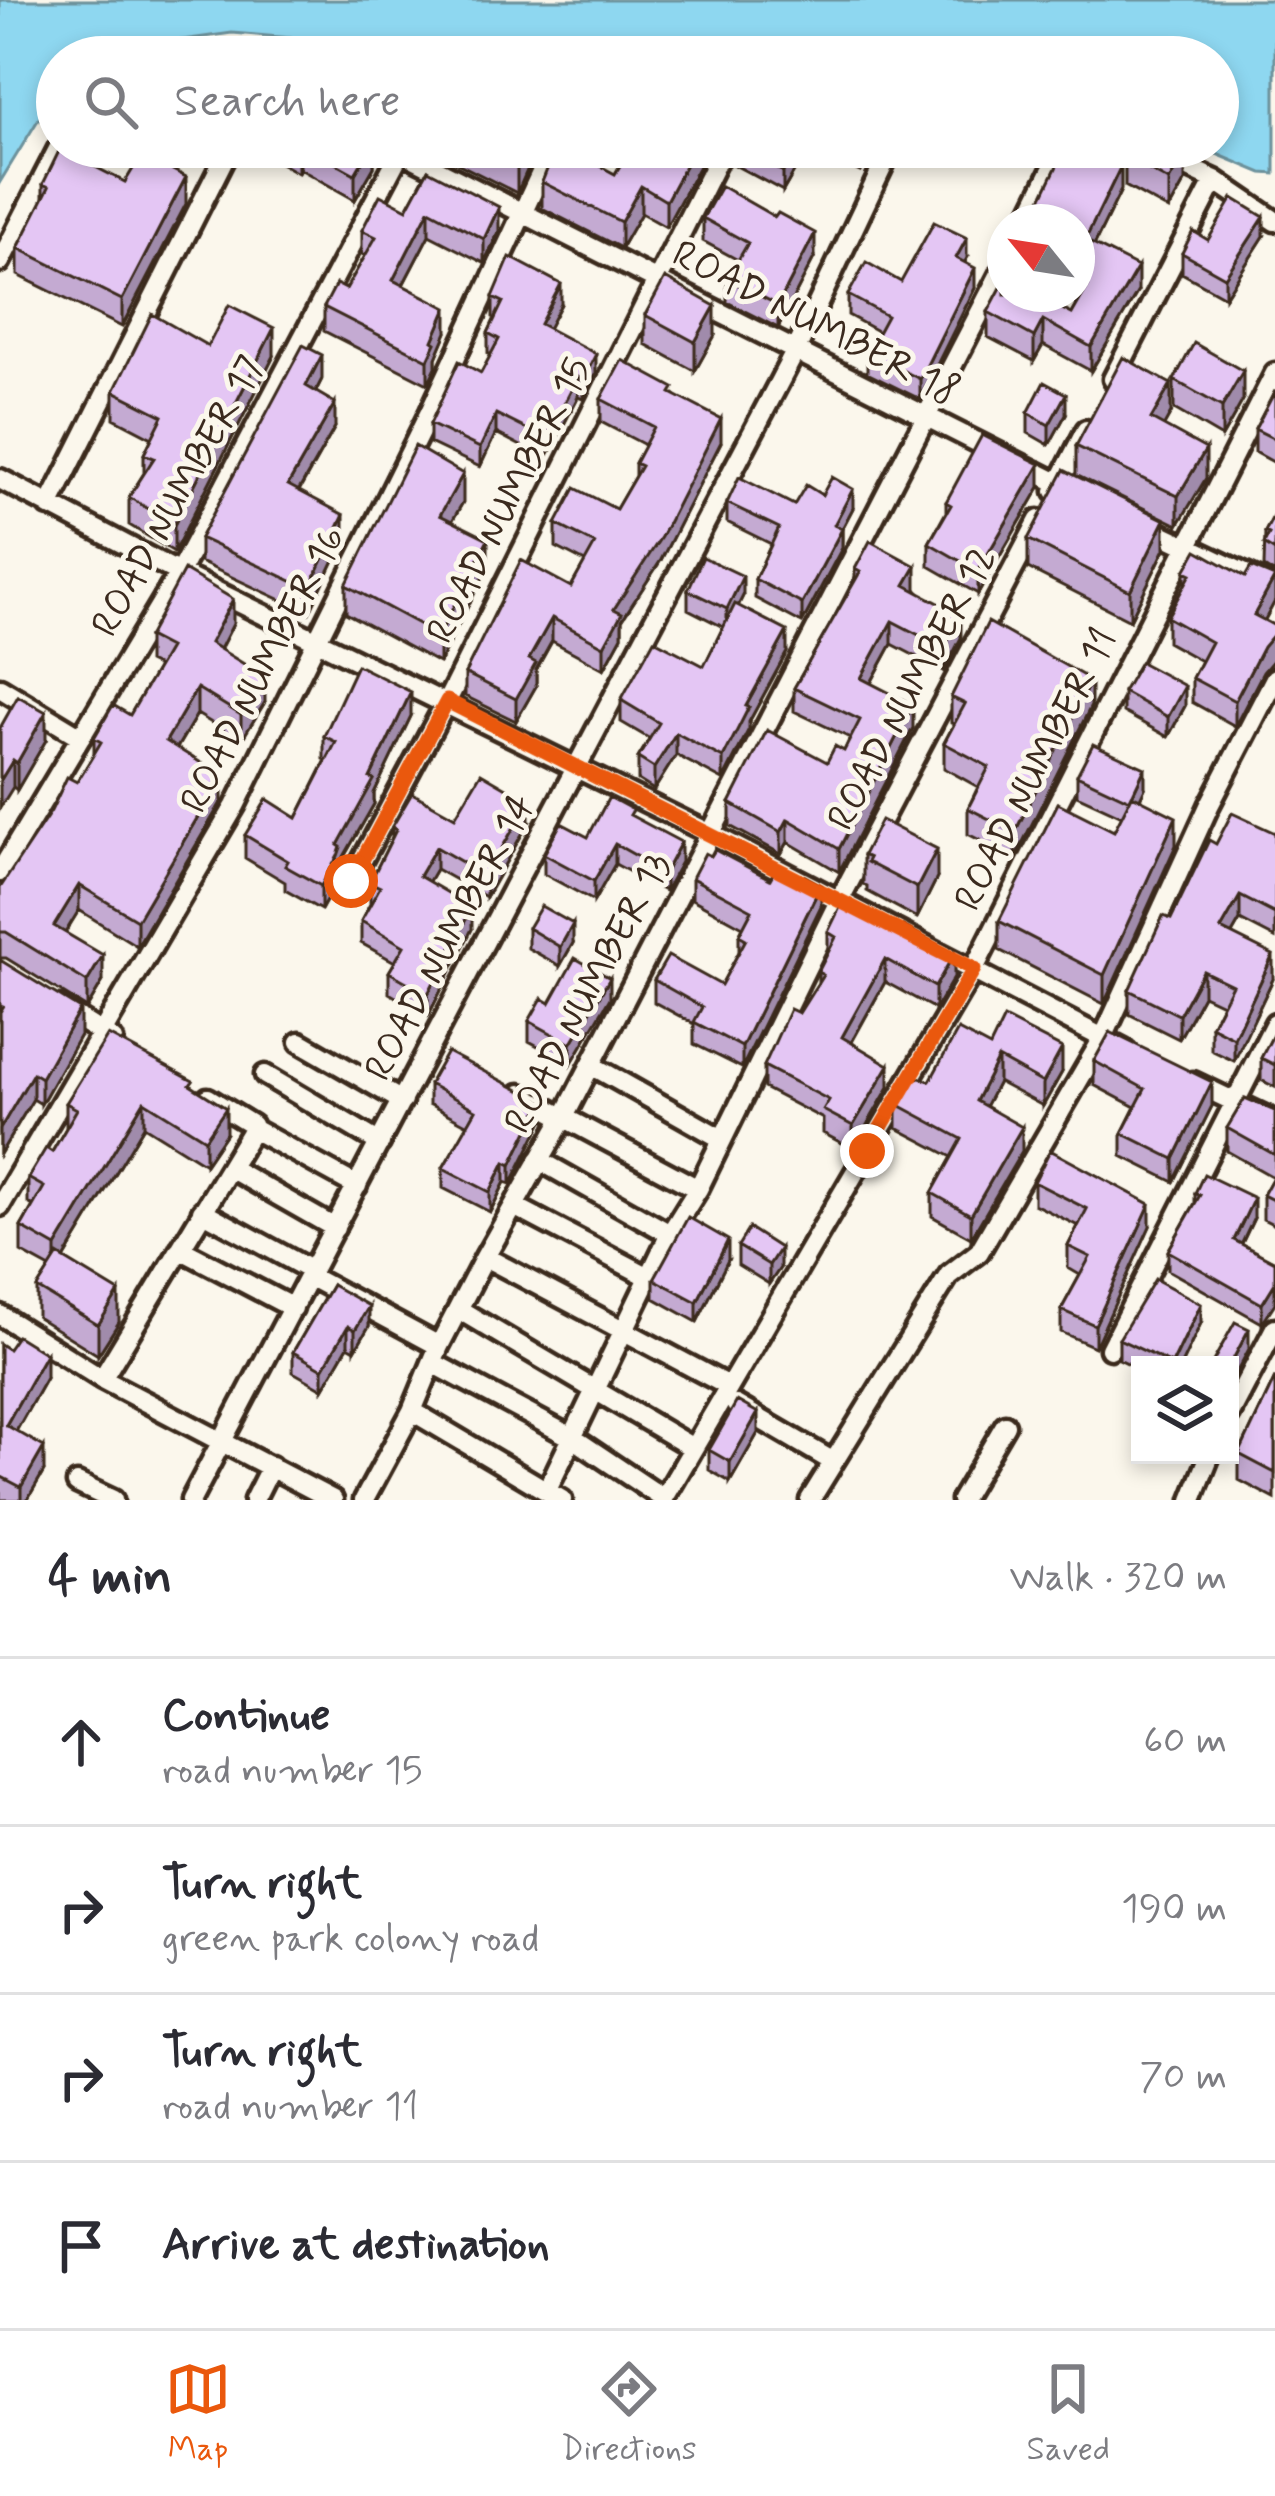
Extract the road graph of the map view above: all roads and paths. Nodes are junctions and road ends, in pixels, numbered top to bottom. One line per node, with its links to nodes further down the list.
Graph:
1 (48, 168): 14 (street)
2 (219, 168): 23 (street)
3 (389, 168): 26 (street, ROAD NUMBER 17)
4 (436, 168): 12 (street, ROAD NUMBER 18)
5 (543, 168): 12 (street, ROAD NUMBER 16)
6 (714, 168): 15 (street, ROAD NUMBER 15)
7 (882, 168): 17 (street, ROAD NUMBER 14)
8 (1053, 168): 11 (street)
9 (1189, 168): 10 (street)
10 (1215, 180): 13 (street); 21 (street, ROAD NUMBER 12)
11 (1035, 204)
12 (521, 214): 15 (street, ROAD NUMBER 18); 28 (street, ROAD NUMBER 16)
13 (1275, 221)
14 (0, 262)
15 (657, 281): 17 (street, ROAD NUMBER 18); 31 (street, ROAD NUMBER 15)
16 (987, 300): 19 (street, ROAD NUMBER 13)
17 (796, 352): 19 (street, ROAD NUMBER 18); 33 (street, ROAD NUMBER 14)
18 (1275, 373): 25 (street, ROAD NUMBER 11)
19 (928, 418): 21 (street, ROAD NUMBER 18); 34 (street, ROAD NUMBER 13)
20 (0, 479): 23 (street)
21 (1059, 483): 22 (street, ROAD NUMBER 18); 37 (street, ROAD NUMBER 12)
22 (1080, 494)
23 (49, 506): 26 (street)
24 (1122, 515): 25 (street)
25 (1186, 546): 27 (street); 38 (street, ROAD NUMBER 11)
26 (179, 573): 28 (street); 32 (street, ROAD NUMBER 17)
27 (1275, 588)
28 (316, 640): 31 (street); 41 (street, ROAD NUMBER 16)
29 (1275, 679): 42 (street)
30 (0, 688): 32 (street)
31 (447, 701): 33 (street); 36 (street, ROAD NUMBER 15)
32 (81, 737): 35 (street, ROAD NUMBER 17)
33 (580, 768): 34 (street); 45 (street, ROAD NUMBER 14)
34 (711, 834): 37 (street); 48 (street, ROAD NUMBER 13)
35 (0, 872)
36 (351, 881)
37 (840, 899): 38 (street); 58 (street, ROAD NUMBER 12)
38 (974, 969): 42 (street); 86 (street, ROAD NUMBER 11)
39 (34, 992): 41 (street)
40 (1275, 1023): 54 (street)
41 (104, 1035): 44 (street); 66 (street, ROAD NUMBER 16)
42 (1102, 1039): 46 (street); 60 (street)
43 (300, 1042): 53 (street)
44 (122, 1046)
45 (431, 1046): 47 (street); 53 (street, ROAD NUMBER 14)
46 (1132, 1053)
47 (450, 1056)
48 (591, 1065): 55 (street, ROAD NUMBER 13); 58 (street)
49 (1173, 1073): 54 (street)
50 (265, 1075): 59 (street)
51 (507, 1087): 55 (street)
52 (194, 1090): 57 (street)
53 (402, 1101): 59 (street, ROAD NUMBER 14)
54 (1235, 1102): 56 (street); 70 (street)
55 (564, 1117): 61 (street, ROAD NUMBER 13); 65 (street)
56 (1275, 1121)
57 (253, 1129): 63 (street); 64 (street)
58 (722, 1139): 65 (street, ROAD NUMBER 12)
59 (380, 1143): 64 (street, ROAD NUMBER 14)
60 (1036, 1149): 62 (street); 93 (street)
61 (539, 1160): 67 (street, ROAD NUMBER 13); 72 (street)
62 (1056, 1160)
63 (230, 1168): 68 (street); 71 (street)
64 (357, 1186): 71 (street, ROAD NUMBER 14)
65 (698, 1189): 72 (street, ROAD NUMBER 12)
66 (0, 1206)
67 (514, 1206): 74 (street, ROAD NUMBER 13); 76 (street)
68 (202, 1211): 73 (street); 75 (street)
69 (1154, 1213): 70 (street)
70 (1174, 1223): 82 (street)
71 (335, 1228): 75 (street, ROAD NUMBER 14)
72 (670, 1234): 76 (street, ROAD NUMBER 12)
73 (180, 1249): 77 (street); 84 (street)
74 (485, 1257): 78 (street, ROAD NUMBER 13); 81 (street)
75 (311, 1274): 77 (street, ROAD NUMBER 14); 83 (street)
76 (649, 1277): 81 (street, ROAD NUMBER 12)
77 (292, 1308): 91 (street, ROAD NUMBER 14)
78 (458, 1309): 83 (street, ROAD NUMBER 13); 85 (street)
79 (0, 1316): 84 (street)
80 (1275, 1328): 87 (street)
81 (623, 1330): 85 (street, ROAD NUMBER 12); 86 (street)
82 (1110, 1349)
83 (436, 1354): 88 (street, ROAD NUMBER 13); 90 (street)
84 (102, 1379): 91 (street)
85 (596, 1387): 90 (street, ROAD NUMBER 12); 92 (street)
86 (725, 1391): 92 (street, ROAD NUMBER 11); 93 (street)
87 (1239, 1397)
88 (412, 1411): 98 (street); 104 (street, ROAD NUMBER 13)
89 (1005, 1425): 106 (street)
90 (572, 1438): 98 (street, ROAD NUMBER 12); 99 (street)
91 (221, 1442): 95 (street); 101 (street, ROAD NUMBER 14)
92 (693, 1448): 99 (street, ROAD NUMBER 11)
93 (832, 1461): 105 (street)
94 (1206, 1464): 107 (street)
95 (271, 1466): 97 (street); 102 (street)
96 (77, 1483): 100 (street)
97 (306, 1493): 103 (street)
98 (555, 1495)
99 (663, 1499)
100 (113, 1500)
101 (191, 1500)
102 (254, 1500)
103 (333, 1500)
104 (364, 1500)
105 (809, 1500)
106 (961, 1500)
107 (1192, 1500)

